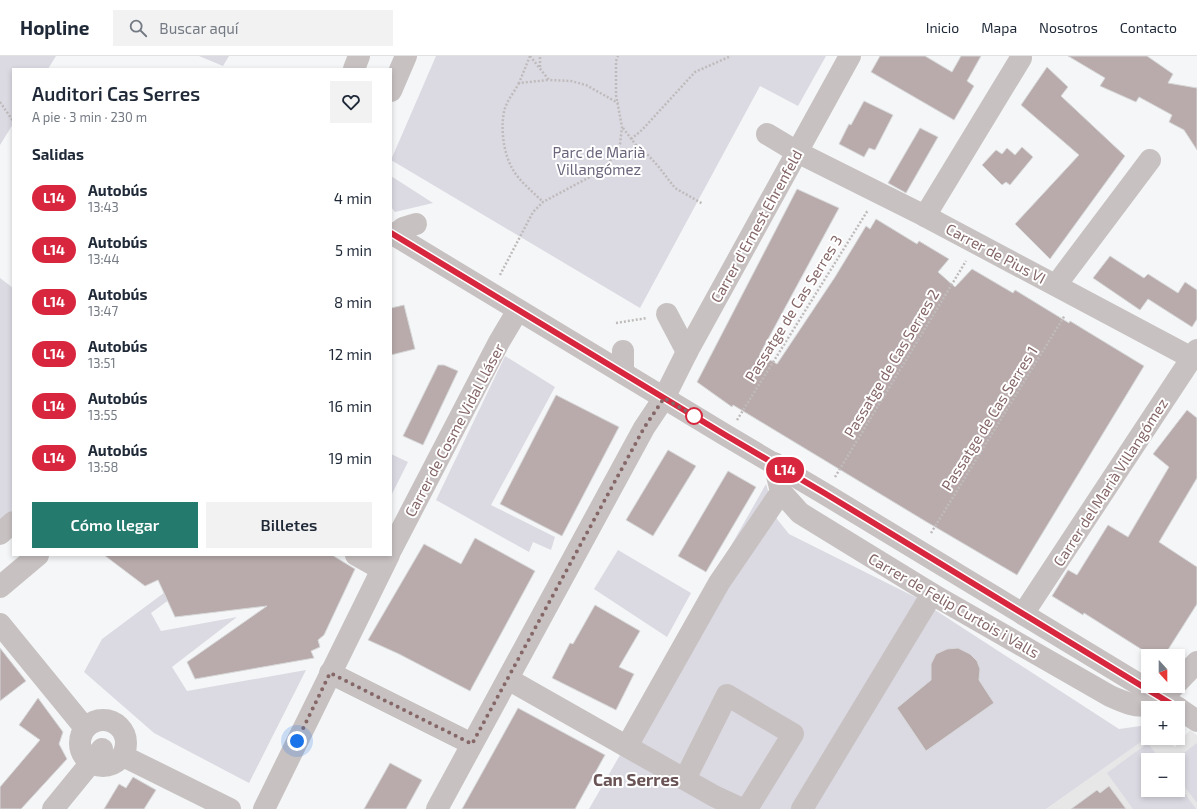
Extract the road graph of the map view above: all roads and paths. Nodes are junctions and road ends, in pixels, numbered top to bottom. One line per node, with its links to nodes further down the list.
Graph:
1 (359, 56): 9 (street)
2 (406, 56): 13 (street)
3 (530, 56): 10 (path); 12 (path)
4 (540, 56): 10 (path)
5 (618, 56): 15 (path)
6 (731, 56): 19 (path)
7 (850, 56): 22 (street, Carrer d'Ernest Ehrenfeld)
8 (1021, 58): 27 (street)
9 (354, 68)
10 (540, 68): 11 (path)
11 (549, 80): 12 (path); 15 (path)
12 (519, 83): 25 (path)
13 (392, 89)
14 (0, 102): 16 (path)
15 (618, 103): 17 (path)
16 (12, 120)
17 (622, 128): 19 (path); 21 (path)
18 (767, 134): 22 (street, Carrer de Pius VI)
19 (631, 139): 20 (path)
20 (639, 149): 21 (path); 26 (path)
21 (617, 150): 25 (path)
22 (797, 152): 24 (street, Carrer de Pius VI); 38 (street, Carrer d'Ernest Ehrenfeld)
23 (1150, 160): 31 (street)
24 (878, 192): 27 (street, Carrer de Pius VI); 42 (path, Passatge de Cas Serres 3)
25 (543, 202): 32 (path)
26 (703, 204)
27 (925, 216): 30 (street, Carrer de Pius VI)
28 (416, 224): 29 (street)
29 (393, 234): 32 (street, Carrer de Felip Curtois i Valls)
30 (976, 243): 31 (street, Carrer de Pius VI); 45 (path, Passatge de Cas Serres 2)
31 (1056, 285): 33 (street, Carrer de Pius VI)
32 (490, 293): 34 (street, Carrer de Felip Curtois i Valls)
33 (1076, 297): 39 (street, Carrer de Pius VI); 49 (path, Passatge de Cas Serres 1)
34 (518, 310): 40 (street, Carrer de Felip Curtois i Valls); 48 (street, Carrer de Cosme Vidal Lláser)
35 (667, 314): 36 (path); 38 (street)
36 (616, 323)
37 (623, 351): 40 (street)
38 (687, 352): 41 (street, Carrer d'Ernest Ehrenfeld)
39 (1195, 354): 55 (street, Carrer del Marià Villangómez)
40 (623, 373): 41 (street, Carrer de Felip Curtois i Valls)
41 (664, 398): 42 (street, Carrer de Felip Curtois i Valls); 60 (street, Carrer d'Ernest Ehrenfeld)
42 (727, 436): 43 (street, Carrer de Felip Curtois i Valls)
43 (774, 463): 44 (street, Carrer de Felip Curtois i Valls); 45 (street, Carrer de Felip Curtois i Valls)
44 (781, 492): 54 (street, Carrer de Felip Curtois i Valls); 65 (street)
45 (826, 494): 49 (street, Carrer de Felip Curtois i Valls)
46 (12, 523): 47 (street)
47 (0, 534)
48 (392, 548)
49 (920, 551): 55 (street, Carrer de Felip Curtois i Valls)
50 (37, 556): 53 (street)
51 (366, 556): 52 (street)
52 (387, 558): 58 (street, Carrer de Cosme Vidal Lláser)
53 (0, 587)
54 (932, 594): 61 (street, Carrer de Felip Curtois i Valls); 75 (street)
55 (1023, 614): 61 (street, Carrer de Felip Curtois i Valls)
56 (0, 624): 63 (street)
57 (1197, 662): 59 (street)
58 (330, 673): 64 (street); 72 (street, Carrer de Cosme Vidal Lláser)
59 (1185, 675)
60 (508, 678): 64 (street, Carrer d'Ernest Ehrenfeld); 65 (street)
61 (1173, 700): 62 (street, Carrer de Felip Curtois i Valls)
62 (1197, 721)
63 (85, 728): 66 (street); 67 (street)
64 (472, 744): 73 (street, Carrer d'Ernest Ehrenfeld)
65 (627, 746): 68 (street)
66 (96, 756): 67 (street); 70 (street)
67 (122, 756): 71 (street)
68 (685, 779): 69 (street); 74 (street)
69 (731, 807)
70 (53, 809)
71 (230, 809)
72 (264, 809)
73 (437, 809)
74 (747, 809)
75 (802, 809)

